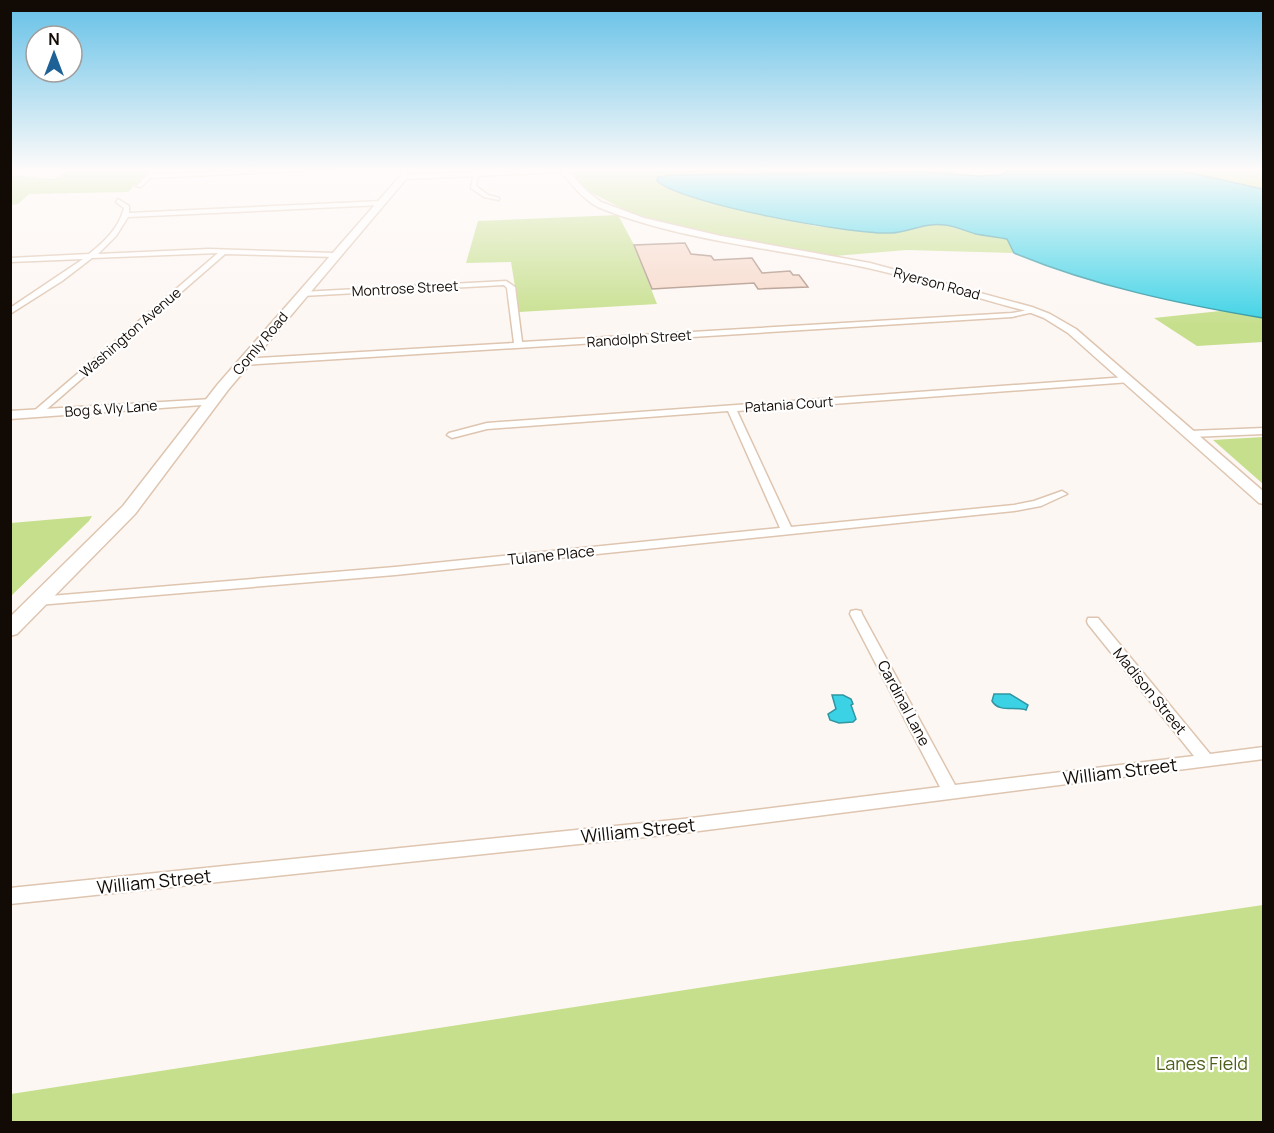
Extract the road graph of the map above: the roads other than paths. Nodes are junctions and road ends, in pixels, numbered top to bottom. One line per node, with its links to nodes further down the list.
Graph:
1 (123, 221): 5 (street)
2 (365, 221): 6 (main road, Comly Road)
3 (646, 221): 9 (street, Ryerson Road)
4 (223, 252): 5 (street); 6 (street); 16 (street, Washington Avenue)
5 (94, 255): 7 (street); 10 (street)
6 (335, 255): 8 (main road, Comly Road)
7 (10, 260)
8 (302, 294): 11 (street, Montrose Street); 12 (main road, Comly Road)
9 (1035, 311): 11 (street, Randolph Street); 13 (street, Ryerson Road)
10 (10, 312)
11 (518, 346): 12 (street, Randolph Street)
12 (243, 362): 14 (main road, Comly Road)
13 (1127, 380): 15 (street, Patania Court); 19 (street, Ryerson Road)
14 (212, 402): 16 (street, Bog & Vly Lane); 24 (main road, Comly Road)
15 (732, 408): 20 (street, Patania Court); 23 (street)
16 (37, 413): 17 (street, Bog & Vly Lane)
17 (10, 415)
18 (1263, 431): 19 (street)
19 (1190, 434): 22 (street, Ryerson Road)
20 (452, 435)
21 (1062, 494): 23 (street, Tulane Place)
22 (1263, 500)
23 (787, 531): 24 (street, Tulane Place)
24 (38, 601): 27 (main road, Comly Road)
25 (856, 614): 30 (street, Cardinal Lane)
26 (1093, 621): 29 (street, Madison Street)
27 (10, 629)
28 (1263, 753): 29 (street, William Street)
29 (1206, 760): 30 (street, William Street)
30 (951, 793): 31 (street, William Street)
31 (10, 896)

